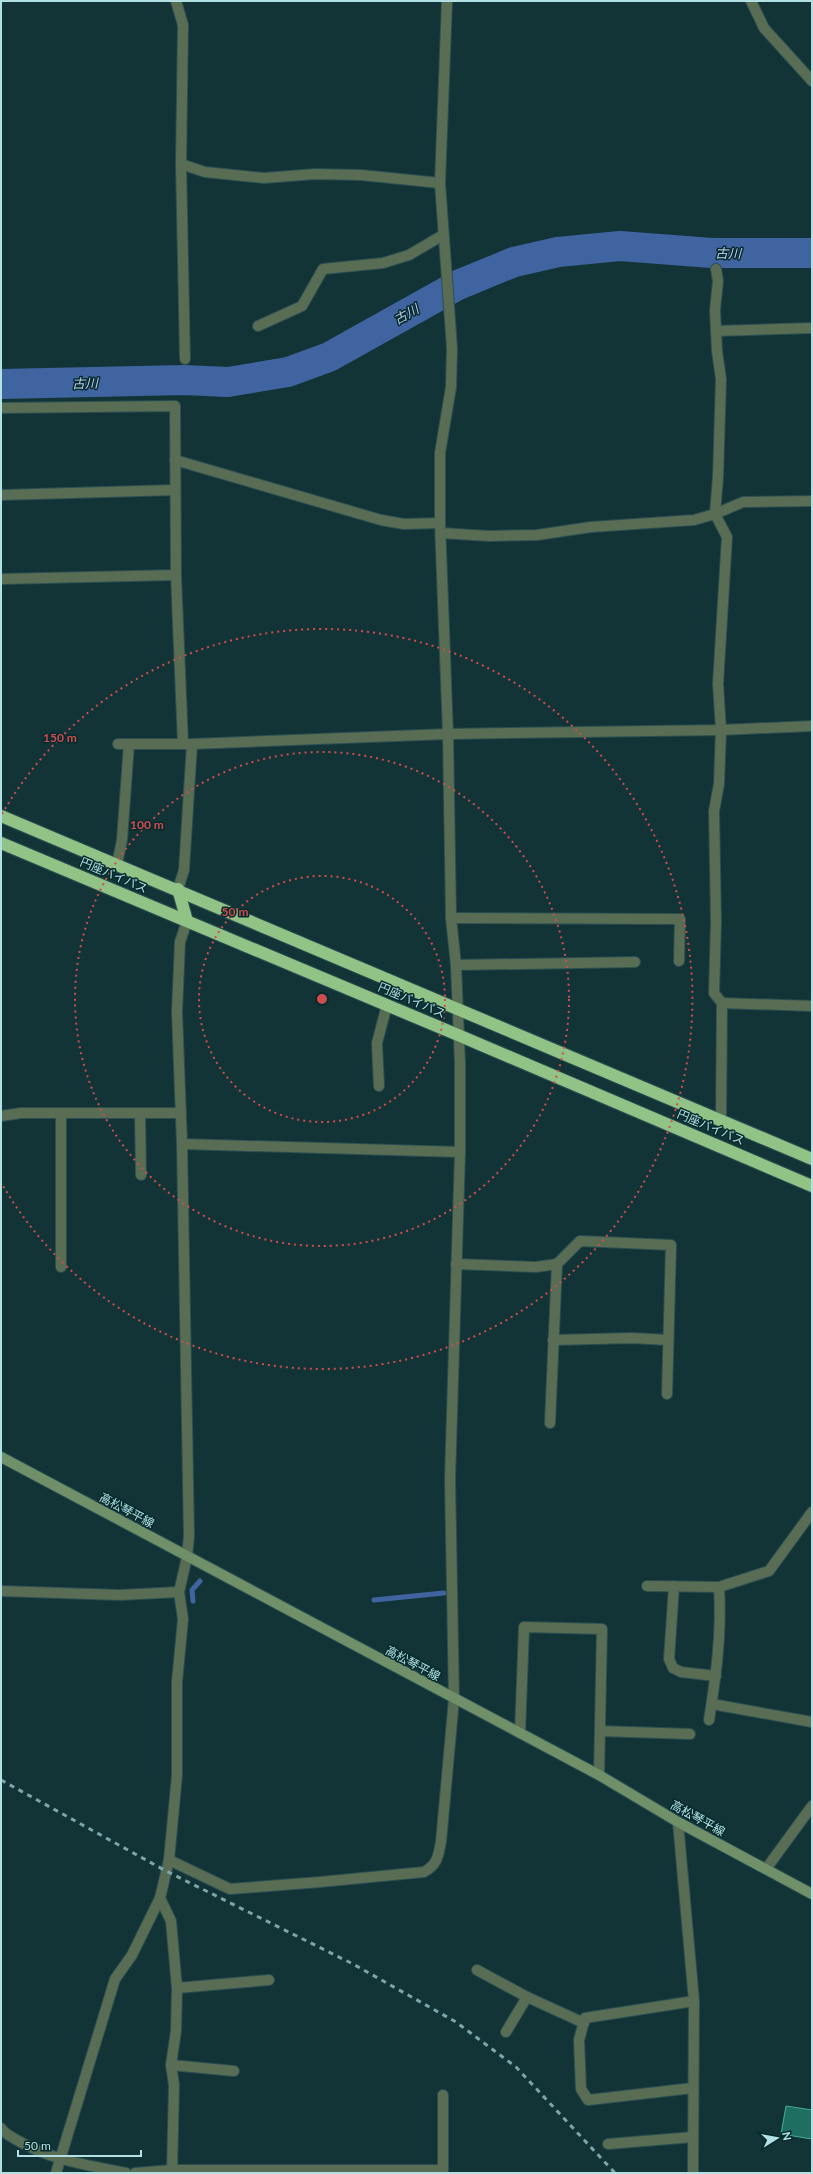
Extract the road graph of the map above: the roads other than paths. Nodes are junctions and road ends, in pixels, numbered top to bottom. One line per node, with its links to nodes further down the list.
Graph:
1 (176, 1): 5 (street)
2 (446, 1): 6 (street)
3 (751, 1): 4 (street)
4 (812, 81)
5 (181, 164): 6 (street); 12 (street)
6 (440, 183): 7 (street)
7 (443, 235): 9 (street); 19 (street)
8 (716, 269): 11 (street)
9 (258, 326)
10 (812, 328): 11 (street)
11 (716, 331): 18 (street)
12 (185, 359)
13 (1, 408): 14 (street)
14 (175, 460): 15 (street); 19 (street)
15 (175, 490): 16 (street); 20 (street)
16 (1, 495)
17 (812, 501): 18 (street)
18 (715, 514): 19 (street); 23 (street)
19 (440, 528): 24 (street)
20 (176, 575): 21 (street); 27 (street)
21 (1, 579)
22 (812, 726): 23 (street)
23 (721, 730): 24 (street); 37 (street)
24 (448, 734): 27 (street); 32 (street)
25 (118, 744): 26 (street)
26 (129, 744): 27 (street); 30 (street)
27 (187, 744): 31 (street)
28 (1, 816): 30 (highway, 円座バイパス)
29 (1, 843): 33 (highway, 円座バイパス)
30 (117, 864): 31 (highway, 円座バイパス)
31 (178, 890): 33 (highway); 40 (highway, 円座バイパス)
32 (451, 918): 34 (street); 36 (street)
33 (187, 921): 38 (highway, 円座バイパス); 45 (street)
34 (679, 961)
35 (635, 962): 36 (street)
36 (456, 965): 40 (street)
37 (722, 1003): 39 (street); 47 (street)
38 (388, 1005): 41 (highway, 円座バイパス); 42 (street)
39 (812, 1006)
40 (458, 1008): 41 (street); 47 (highway, 円座バイパス)
41 (458, 1035): 49 (street); 52 (highway, 円座バイパス)
42 (379, 1086)
43 (61, 1113): 44 (street); 46 (street); 55 (street)
44 (140, 1113): 45 (street); 51 (street)
45 (181, 1113): 48 (street)
46 (1, 1116)
47 (720, 1120): 50 (highway, 円座バイパス)
48 (182, 1144): 49 (street); 62 (street)
49 (460, 1152): 53 (street)
50 (812, 1159)
51 (141, 1175)
52 (812, 1186)
53 (456, 1264): 54 (street); 69 (street)
54 (557, 1264): 56 (street); 57 (street)
55 (61, 1268)
56 (553, 1340): 57 (street); 59 (street)
57 (668, 1340): 58 (street)
58 (666, 1394)
59 (550, 1423)
60 (1, 1457): 62 (main road, 高松琴平線)
61 (811, 1515): 65 (street)
62 (187, 1557): 67 (street); 69 (main road, 高松琴平線)
63 (647, 1586): 64 (street)
64 (674, 1586): 65 (street); 68 (street)
65 (719, 1587): 68 (street)
66 (1, 1591): 67 (street)
67 (179, 1592): 79 (street)
68 (716, 1676): 70 (street)
69 (454, 1699): 74 (main road, 高松琴平線); 79 (street)
70 (712, 1704): 71 (street); 72 (street)
71 (709, 1720)
72 (812, 1722)
73 (600, 1731): 74 (street); 75 (street); 76 (street)
74 (520, 1733): 76 (main road, 高松琴平線)
75 (690, 1734)
76 (599, 1775): 78 (main road, 高松琴平線)
77 (812, 1806): 80 (street)
78 (678, 1822): 80 (main road, 高松琴平線); 87 (street)
79 (169, 1860): 82 (street)
80 (766, 1870): 81 (main road, 高松琴平線)
81 (812, 1894)
82 (160, 1898): 85 (street); 97 (street)
83 (477, 1970): 86 (street)
84 (269, 1980): 85 (street)
85 (177, 1988): 90 (street)
86 (527, 1997): 88 (street); 89 (street)
87 (694, 2001): 88 (street); 92 (street)
88 (584, 2023): 92 (street)
89 (506, 2032)
90 (171, 2065): 91 (street); 98 (street)
91 (234, 2071)
92 (693, 2088): 95 (street)
93 (443, 2095): 98 (street)
94 (1, 2128): 97 (street)
95 (693, 2136): 96 (street); 102 (street)
96 (608, 2144)
97 (60, 2160): 99 (street); 100 (street)
98 (172, 2172): 101 (street)
99 (56, 2173)
100 (126, 2173)
101 (135, 2173)
102 (693, 2173)

